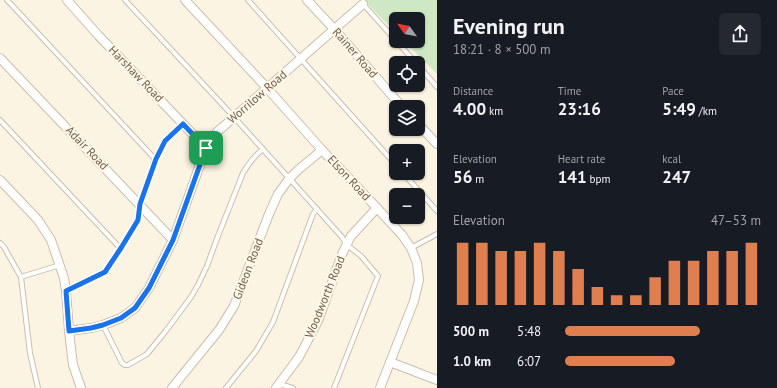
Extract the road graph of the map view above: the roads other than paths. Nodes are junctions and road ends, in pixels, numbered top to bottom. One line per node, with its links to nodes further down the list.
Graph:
1 (7, 0): 25 (lane)
2 (67, 0): 18 (street, Harshaw Road)
3 (125, 0): 16 (lane)
4 (185, 0): 14 (street, Elson Road)
5 (248, 0): 11 (lane)
6 (307, 0): 8 (street, Rainer Road)
7 (363, 4): 8 (street, Worrilow Road); 9 (lane)
8 (335, 30): 11 (street, Worrilow Road); 15 (street, Rainer Road)
9 (410, 56)
10 (0, 58): 29 (street, Adair Road)
11 (301, 58): 14 (street, Worrilow Road); 24 (lane)
12 (425, 73): 13 (lane)
13 (437, 87)
14 (267, 88): 16 (street, Worrilow Road); 23 (street, Elson Road)
15 (396, 100)
16 (234, 117): 21 (street, Worrilow Road); 22 (lane)
17 (0, 120): 37 (lane)
18 (183, 124): 21 (street, Harshaw Road); 25 (lane)
19 (425, 131): 20 (street)
20 (437, 144)
21 (206, 148): 34 (street, Worrilow Road)
22 (263, 149): 26 (lane); 42 (lane)
23 (322, 150): 26 (street, Gideon Road); 30 (street, Elson Road)
24 (389, 157)
25 (156, 159): 29 (lane)
26 (290, 179): 31 (lane); 49 (street, Gideon Road)
27 (0, 180): 39 (street)
28 (409, 180): 32 (lane)
29 (140, 204): 34 (street, Adair Road); 37 (lane)
30 (378, 208): 36 (street, Woodworth Road); 38 (street, Elson Road)
31 (317, 209): 36 (lane); 50 (lane)
32 (437, 211)
33 (437, 234): 38 (lane)
34 (173, 240): 42 (street, Worrilow Road)
35 (0, 243): 40 (lane)
36 (346, 245): 46 (street, Woodworth Road); 52 (lane)
37 (121, 248): 41 (lane)
38 (411, 248): 44 (street, Elson Road)
39 (60, 265): 40 (lane); 41 (street)
40 (21, 277): 47 (lane)
41 (66, 291): 43 (street)
42 (103, 325): 43 (street, Worrilow Road)
43 (69, 331): 48 (street)
44 (390, 362): 45 (street); 53 (street, Elson Road)
45 (437, 380)
46 (277, 386): 51 (lane)
47 (38, 388)
48 (81, 388)
49 (172, 388)
50 (226, 388)
51 (293, 388)
52 (334, 388)
53 (380, 388)

